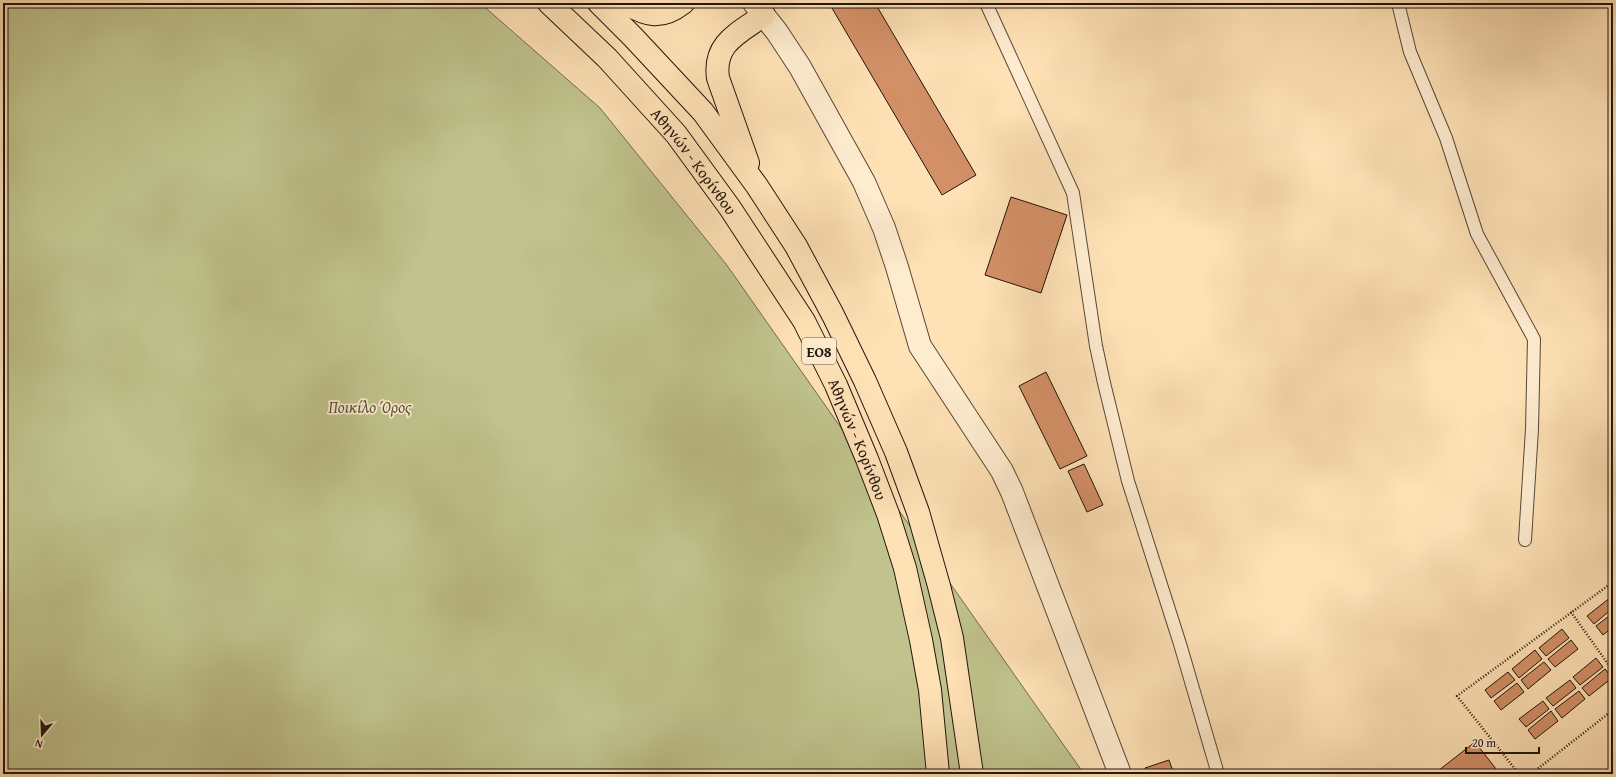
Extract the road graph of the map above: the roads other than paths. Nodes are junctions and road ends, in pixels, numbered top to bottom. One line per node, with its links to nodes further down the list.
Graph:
1 (549, 3): 10 (highway, Αθηνών - Κορίνθου / ΕΟ8)
2 (598, 3): 8 (highway, Αθηνών - Κορίνθου / ΕΟ8)
3 (625, 3): 4 (highway)
4 (683, 3)
5 (986, 3): 13 (lane)
6 (1398, 3): 9 (lane)
7 (759, 9): 8 (highway); 12 (street)
8 (757, 186): 11 (highway, Αθηνών - Κορίνθου / ΕΟ8)
9 (1525, 540)
10 (938, 774)
11 (972, 774)
12 (1120, 774)
13 (1218, 774)

